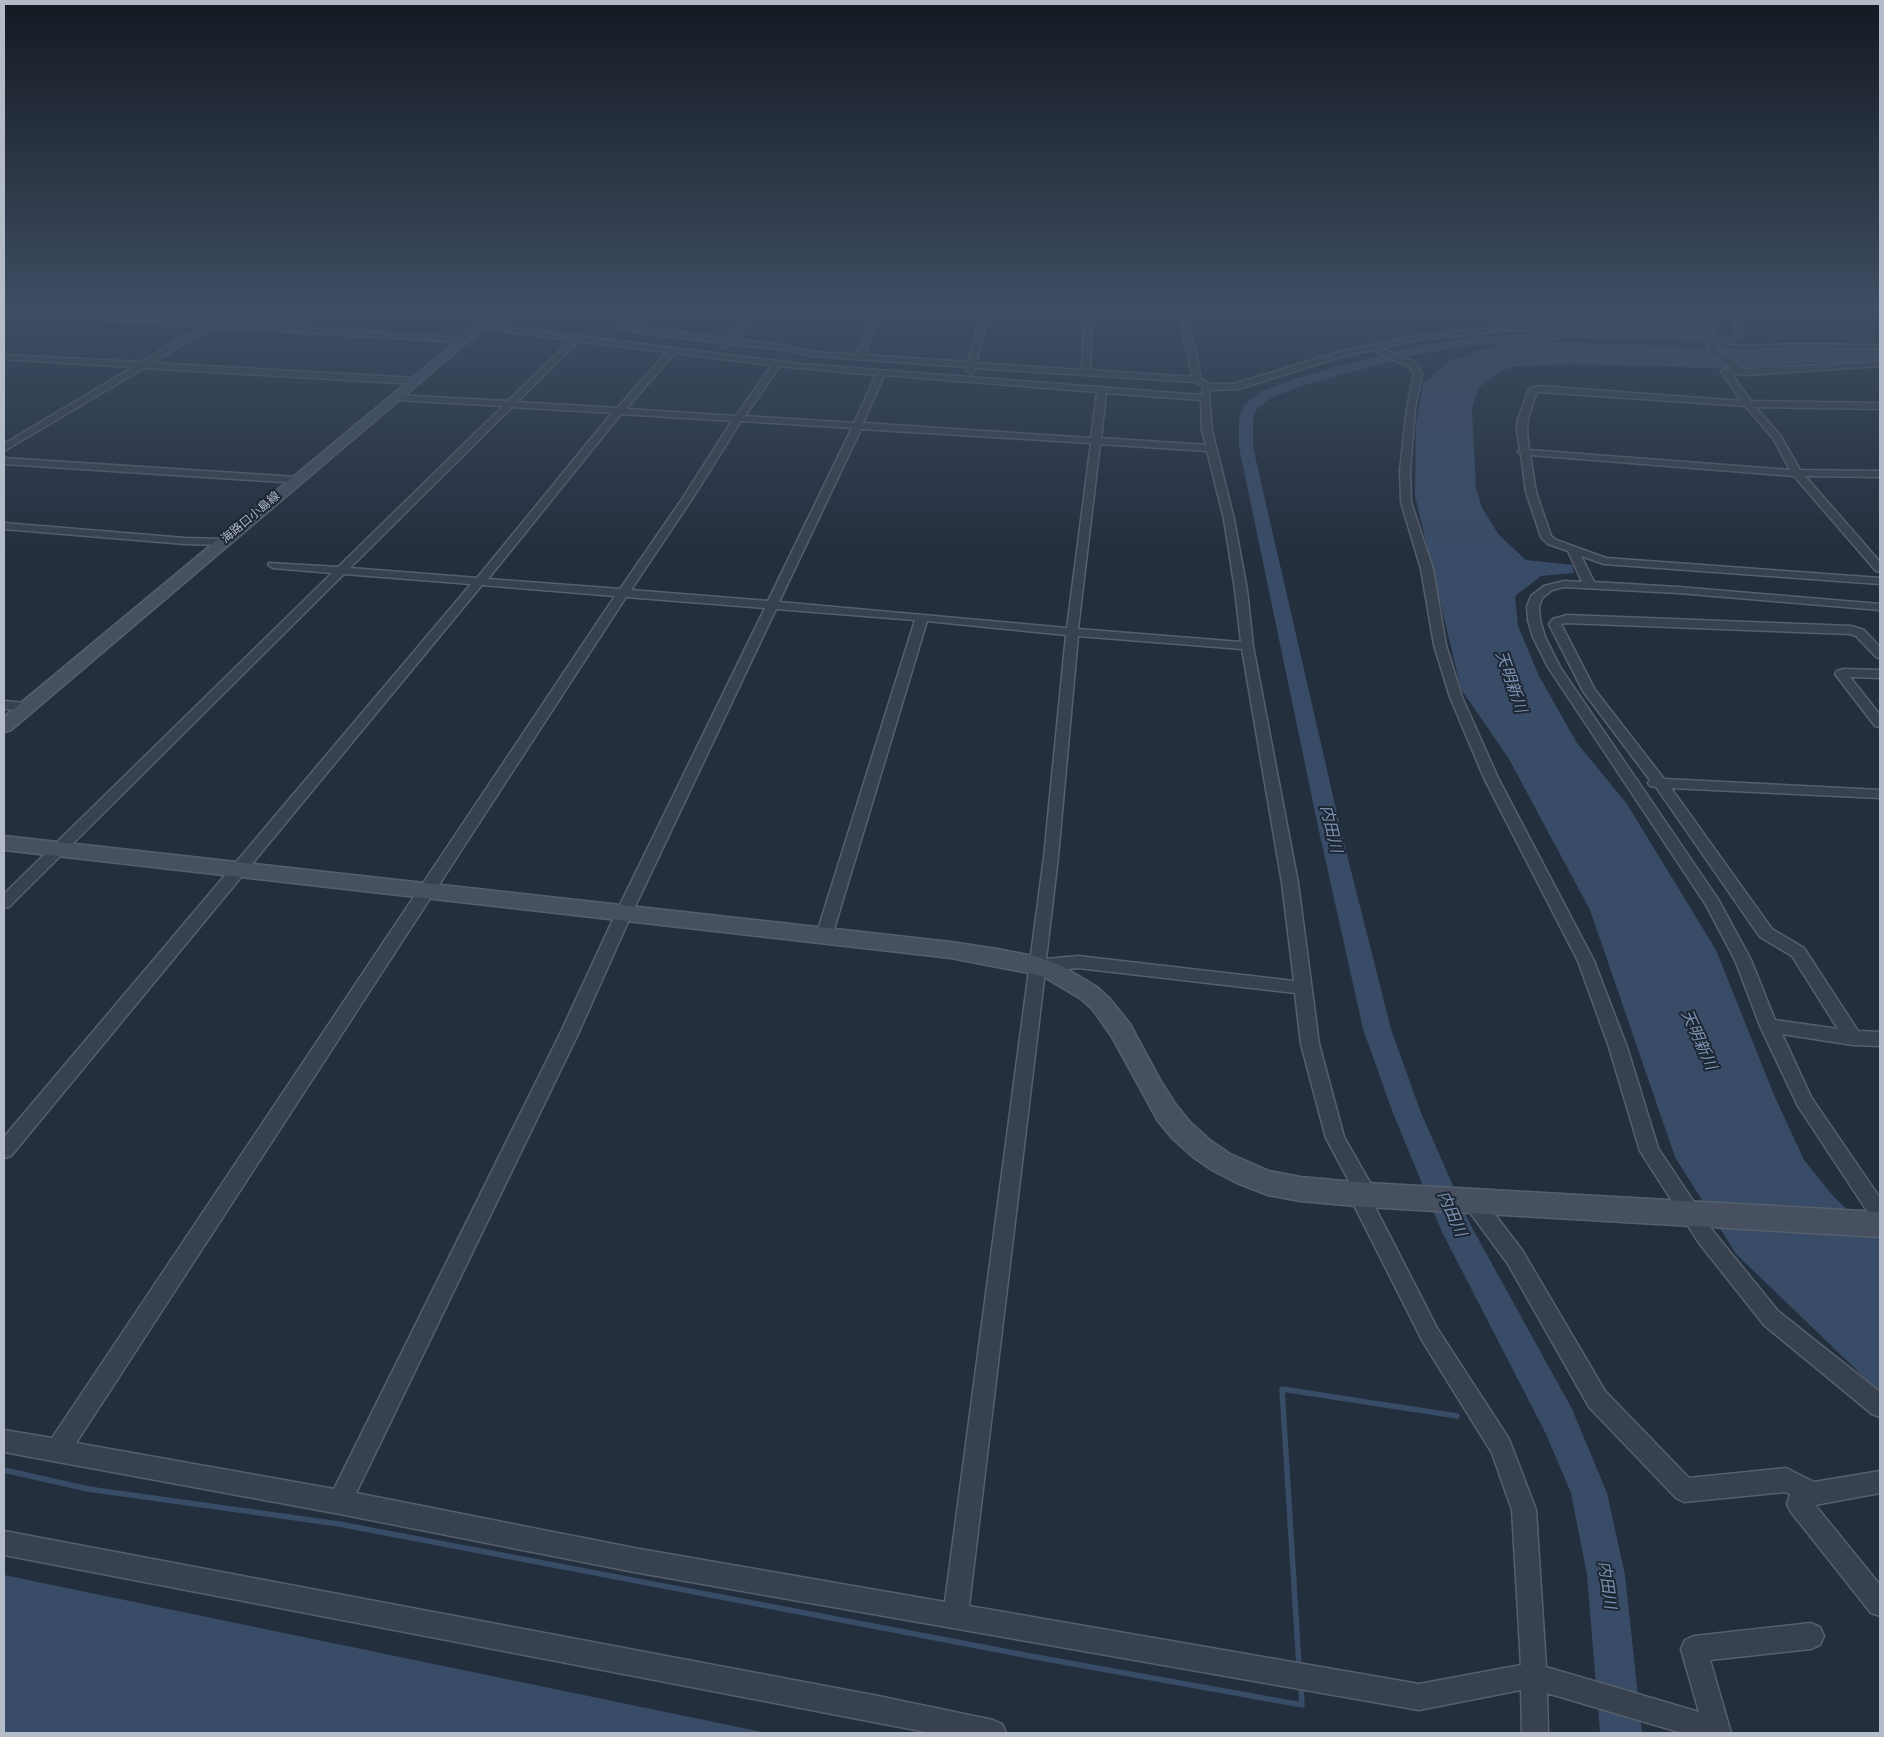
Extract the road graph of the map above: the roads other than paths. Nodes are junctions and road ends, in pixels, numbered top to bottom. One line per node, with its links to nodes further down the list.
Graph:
1 (97, 392): 23 (street)
2 (403, 392): 14 (street, 海路口小島線)
3 (522, 392): 16 (street)
4 (636, 392): 19 (street)
5 (757, 392): 20 (street)
6 (872, 392): 21 (street)
7 (1102, 392): 22 (street)
8 (1129, 392): 15 (street)
9 (1206, 392): 15 (street)
10 (1414, 392): 69 (street)
11 (1532, 392): 25 (street)
12 (1565, 392): 17 (street)
13 (1740, 392): 17 (street)
14 (397, 397): 16 (street); 29 (street, 海路口小島線)
15 (1205, 398): 24 (street)
16 (510, 404): 19 (street); 35 (street)
17 (1748, 404): 18 (street); 27 (street)
18 (1880, 406)
19 (619, 411): 20 (street); 37 (street)
20 (738, 419): 21 (street); 39 (street)
21 (857, 427): 22 (street); 40 (street)
22 (1095, 441): 24 (street); 43 (street)
23 (4, 448)
24 (1211, 448): 44 (street)
25 (1523, 452): 27 (street); 32 (street)
26 (4, 461): 29 (street)
27 (1797, 473): 28 (street); 34 (street)
28 (1880, 474)
29 (296, 480): 31 (street, 海路口小島線)
30 (4, 526): 31 (street)
31 (224, 542): 48 (street, 海路口小島線)
32 (1574, 552): 36 (street); 38 (street)
33 (273, 565): 35 (street)
34 (1880, 569)
35 (340, 571): 37 (street); 55 (street)
36 (1880, 581)
37 (480, 582): 39 (street); 56 (street)
38 (1589, 584): 41 (street); 51 (street)
39 (623, 593): 40 (street); 57 (street)
40 (772, 606): 42 (street); 59 (street)
41 (1880, 607)
42 (922, 617): 43 (street); 60 (street)
43 (1072, 632): 44 (street); 61 (street)
44 (1247, 646): 62 (street)
45 (1880, 654): 52 (street)
46 (1880, 674): 49 (street)
47 (4, 705): 48 (street)
48 (26, 707): 50 (street, 海路口小島線)
49 (1880, 723)
50 (4, 726)
51 (1630, 780): 52 (street); 63 (street)
52 (1660, 784): 53 (street); 64 (street)
53 (1880, 794)
54 (4, 843): 55 (street)
55 (57, 849): 56 (street); 58 (street)
56 (239, 870): 57 (street); 66 (street)
57 (426, 891): 59 (street); 74 (street)
58 (4, 902)
59 (624, 914): 60 (street); 77 (street)
60 (824, 936): 61 (street)
61 (1038, 966): 62 (street); 67 (street); 80 (street)
62 (1302, 988): 67 (street)
63 (1769, 1026): 64 (street); 70 (street)
64 (1853, 1038): 65 (street)
65 (1880, 1039)
66 (4, 1150)
67 (1366, 1195): 68 (street); 82 (street)
68 (1473, 1201): 69 (street); 76 (street)
69 (1689, 1214): 71 (street); 72 (street)
70 (1880, 1214)
71 (1880, 1225)
72 (1880, 1406)
73 (4, 1442): 74 (street)
74 (57, 1451): 77 (street)
75 (1880, 1482): 76 (street)
76 (1803, 1488): 79 (street)
77 (340, 1502): 80 (street)
78 (4, 1543): 84 (street)
79 (1880, 1604)
80 (955, 1618): 82 (street)
81 (1811, 1636): 83 (street)
82 (1534, 1675): 83 (street); 85 (street)
83 (1717, 1732)
84 (993, 1733)
85 (1535, 1733)

